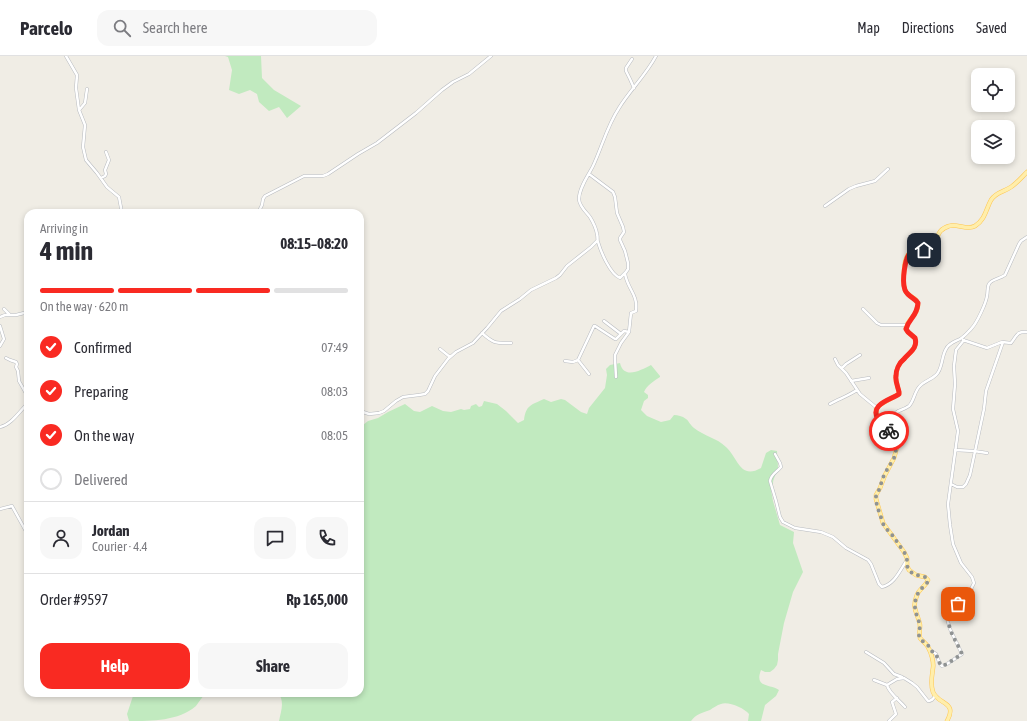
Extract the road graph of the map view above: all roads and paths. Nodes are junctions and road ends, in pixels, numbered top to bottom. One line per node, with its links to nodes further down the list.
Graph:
1 (66, 56): 7 (street)
2 (491, 56): 15 (street)
3 (654, 57): 5 (street)
4 (632, 59): 5 (street)
5 (634, 88): 11 (street)
6 (87, 89): 7 (street)
7 (79, 110): 12 (street)
8 (106, 152): 12 (street)
9 (888, 169): 13 (street)
10 (1027, 172): 25 (main road)
11 (589, 174): 17 (street); 18 (street)
12 (101, 178): 14 (street)
13 (825, 206)
14 (121, 209)
15 (260, 209)
16 (1027, 238): 31 (street)
17 (597, 241): 18 (street); 29 (street)
18 (625, 274): 27 (street)
19 (4, 309): 22 (street)
20 (863, 309): 25 (street)
21 (24, 313): 22 (street)
22 (9, 315): 23 (street)
23 (0, 317)
24 (604, 321): 30 (street)
25 (907, 325): 51 (main road)
26 (0, 326): 34 (street)
27 (629, 332): 30 (street); 44 (street)
28 (1027, 332): 32 (street)
29 (482, 333): 33 (street); 37 (street)
30 (621, 334): 40 (street)
31 (962, 339): 32 (street); 54 (street); 55 (street)
32 (1003, 342): 56 (street)
33 (511, 343)
34 (0, 346)
35 (440, 349): 37 (street)
36 (860, 355): 42 (street)
37 (450, 357): 52 (street)
38 (6, 358): 47 (street)
39 (834, 359): 42 (street)
40 (578, 360): 41 (street); 43 (street)
41 (565, 361)
42 (842, 368): 46 (street)
43 (589, 374)
44 (616, 377)
45 (869, 378): 46 (street)
46 (851, 381): 48 (street)
47 (24, 389)
48 (857, 390): 49 (street); 51 (street)
49 (830, 404)
50 (24, 407): 53 (street)
51 (877, 408): 54 (main road)
52 (364, 412)
53 (0, 428)
54 (888, 429): 62 (main road)
55 (955, 450): 56 (street); 59 (street)
56 (974, 451): 57 (street); 59 (street)
57 (987, 453)
58 (775, 454): 62 (street)
59 (951, 484): 63 (street)
60 (0, 509): 61 (street)
61 (24, 528)
62 (907, 560): 63 (main road)
63 (930, 650): 68 (main road)
64 (866, 652): 65 (street)
65 (904, 678): 67 (street); 68 (street)
66 (874, 680): 67 (street)
67 (887, 685): 69 (street)
68 (935, 695): 72 (main road)
69 (897, 698): 70 (street); 71 (street)
70 (905, 707)
71 (889, 721)
72 (947, 721)

